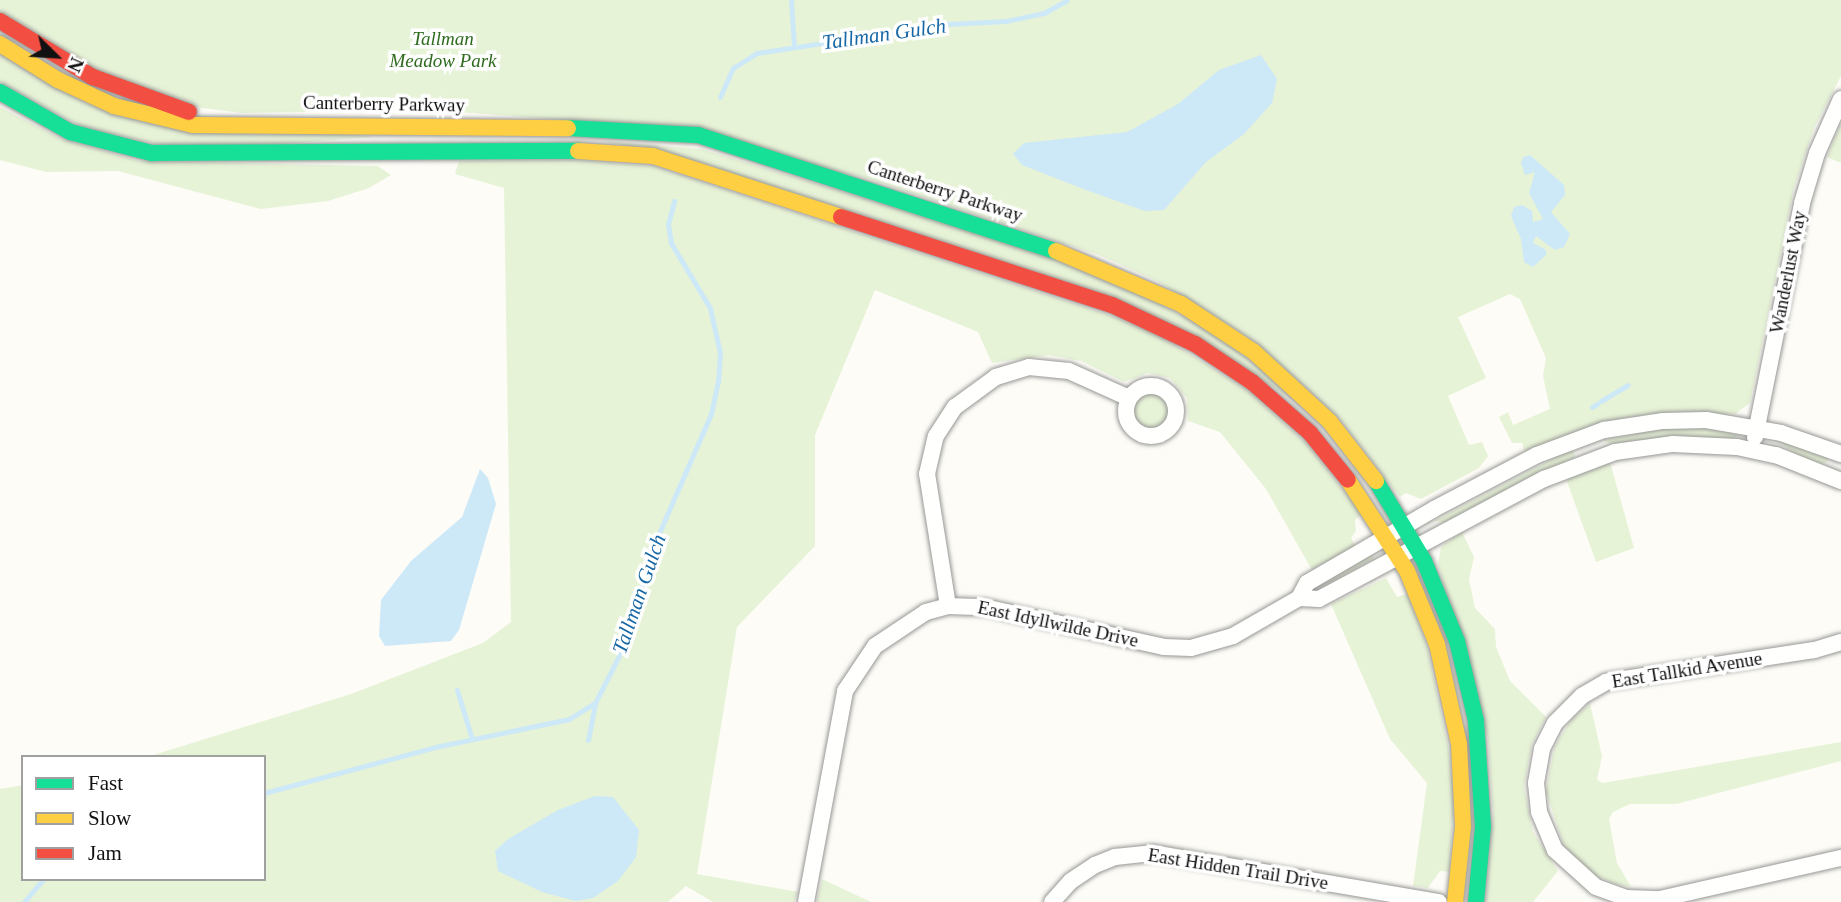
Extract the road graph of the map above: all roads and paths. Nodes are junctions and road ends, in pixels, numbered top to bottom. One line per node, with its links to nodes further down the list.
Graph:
1 (0, 22): 5 (street)
2 (0, 44): 5 (street, Canterberry Parkway)
3 (3, 96): 12 (street)
4 (1841, 99): 7 (street, Wanderlust Way)
5 (254, 122): 11 (street, Canterberry Parkway)
6 (1129, 398): 16 (street)
7 (1757, 427): 8 (street, Wanderlust Way); 9 (street, East Idyllwilde Drive); 11 (street, East Idyllwilde Drive)
8 (1752, 450): 10 (street, East Idyllwilde Drive); 13 (street, East Idyllwilde Drive)
9 (1841, 454)
10 (1841, 481)
11 (1406, 526): 12 (street, East Idyllwilde Drive); 13 (street, Canterberry Parkway)
12 (1388, 536): 14 (street); 15 (street, East Idyllwilde Drive)
13 (1417, 547): 14 (street, East Idyllwilde Drive); 23 (street, Canterberry Parkway)
14 (1399, 556): 15 (street, East Idyllwilde Drive); 22 (street)
15 (1299, 598): 16 (street, East Idyllwilde Drive)
16 (948, 606): 19 (street, East Idyllwilde Drive)
17 (1841, 642): 18 (street, East Tallkid Avenue)
18 (1841, 858)
19 (806, 902)
20 (1052, 902): 21 (street, East Hidden Trail Drive)
21 (1439, 902)
22 (1455, 902)
23 (1476, 902)

